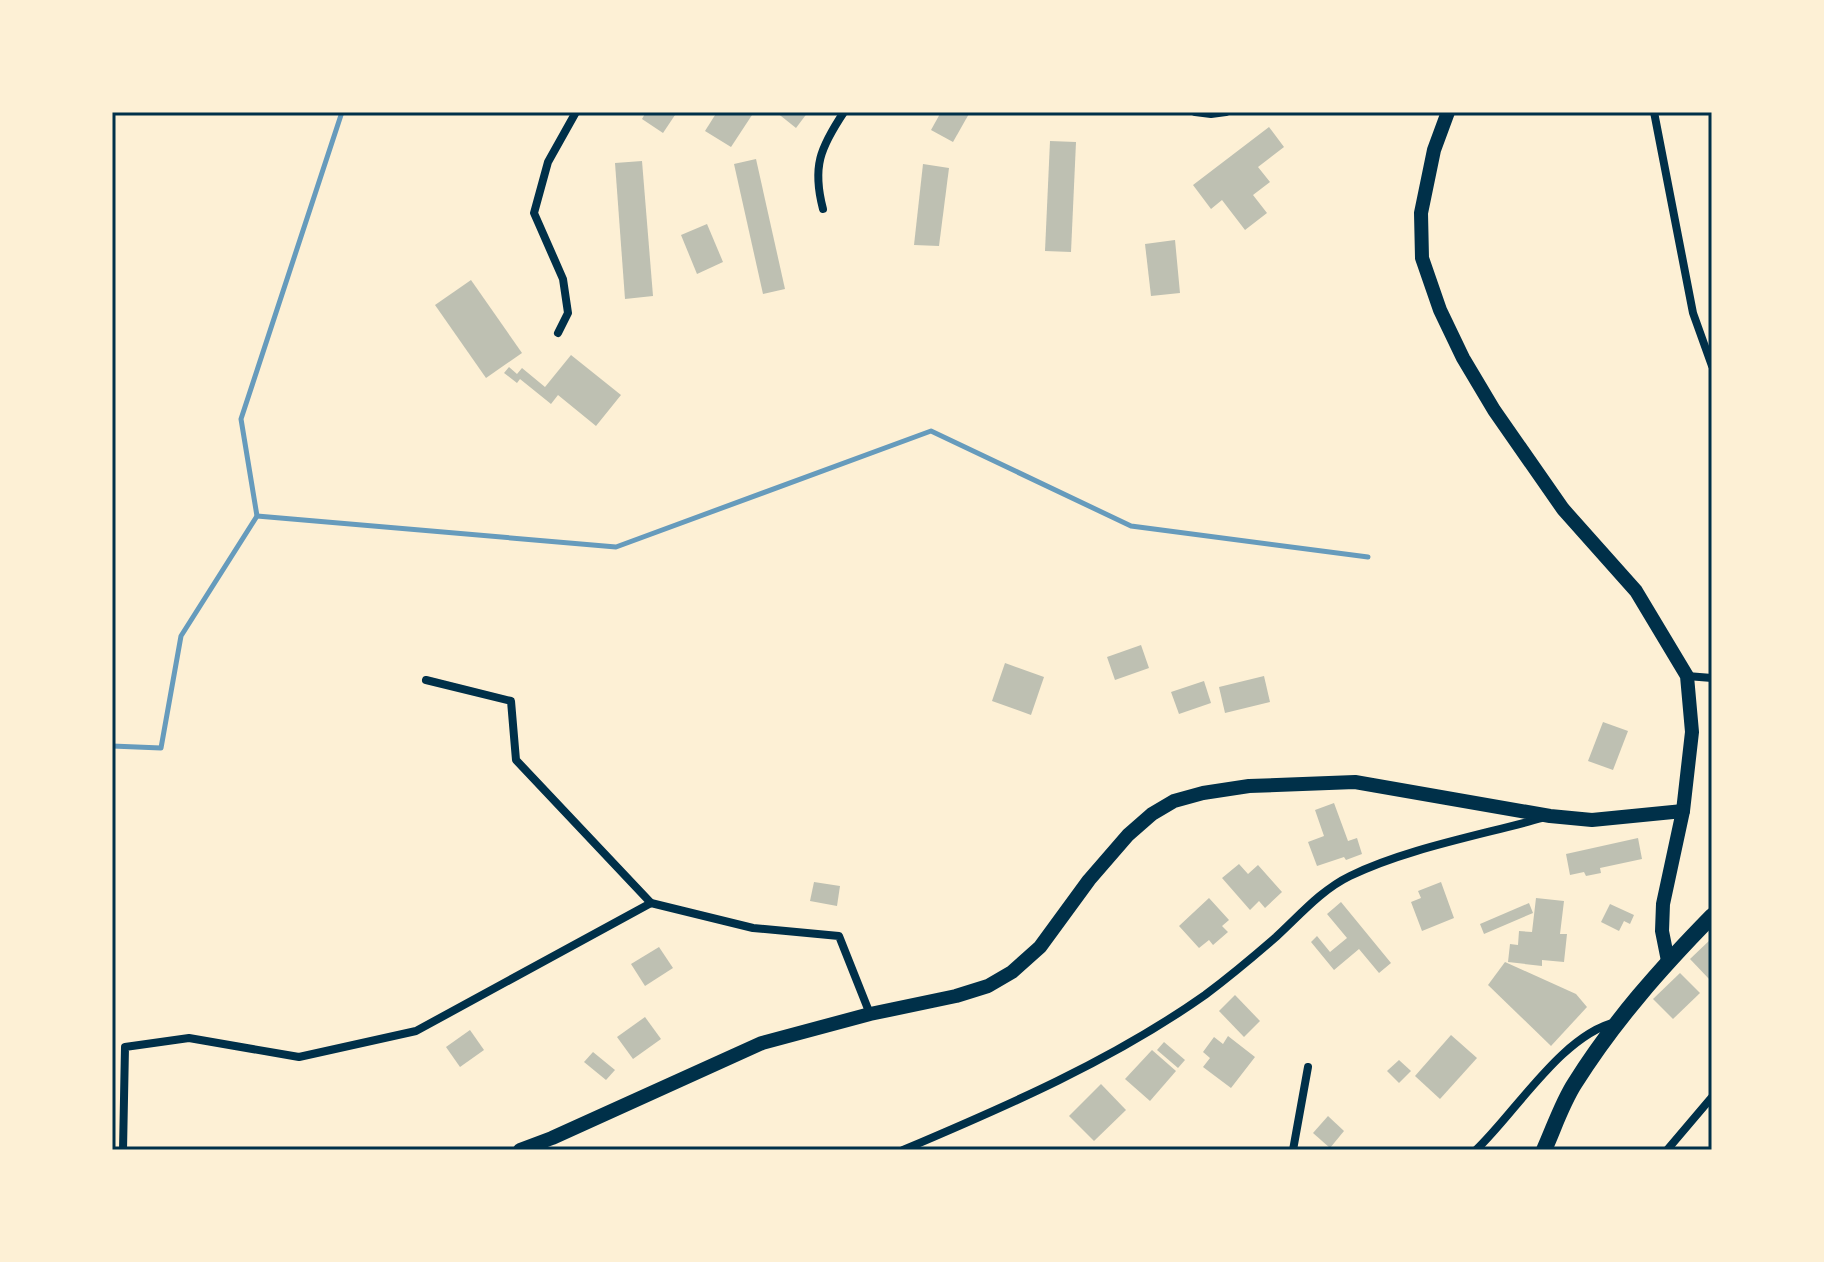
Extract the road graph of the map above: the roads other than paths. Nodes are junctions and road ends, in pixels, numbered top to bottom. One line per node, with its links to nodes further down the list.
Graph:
1 (576, 112): 8 (street)
2 (844, 112): 7 (street)
3 (1195, 112): 4 (street)
4 (1226, 112)
5 (1448, 112): 10 (main road)
6 (1654, 112): 9 (street)
7 (823, 209)
8 (558, 333)
9 (1712, 366)
10 (1687, 676): 11 (street); 13 (main road)
11 (1712, 678)
12 (426, 680): 15 (street)
13 (1683, 811): 14 (main road); 17 (main road)
14 (1550, 816): 18 (main road); 24 (street)
15 (651, 903): 18 (street); 22 (street)
16 (1712, 916): 17 (main road)
17 (1668, 961): 19 (main road)
18 (870, 1014): 23 (main road)
19 (1617, 1022): 26 (street); 27 (main road)
20 (1308, 1067): 25 (street)
21 (1712, 1097): 28 (street)
22 (123, 1150)
23 (520, 1150)
24 (903, 1150)
25 (1293, 1150)
26 (1476, 1150)
27 (1544, 1150)
28 (1667, 1150)

